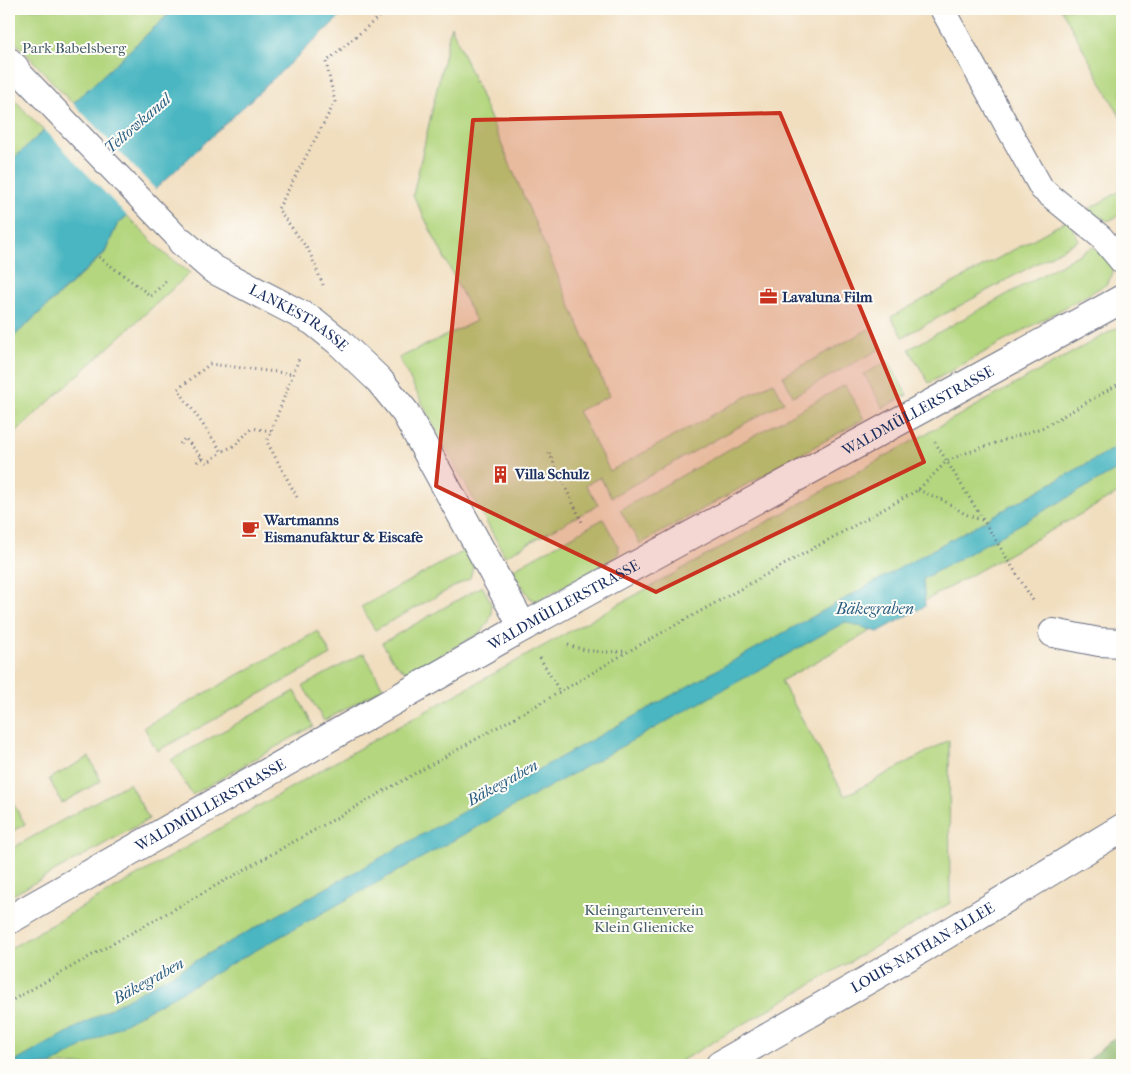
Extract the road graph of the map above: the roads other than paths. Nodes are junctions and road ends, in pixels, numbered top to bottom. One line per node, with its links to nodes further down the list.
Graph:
1 (942, 9): 4 (lane)
2 (12, 65): 3 (lane, LANKESTRASSE)
3 (182, 242): 6 (street, LANKESTRASSE)
4 (1122, 262)
5 (1122, 299): 6 (street, WALDMÜLLERSTRASSE)
6 (523, 627): 10 (street, WALDMÜLLERSTRASSE)
7 (1053, 634): 8 (street)
8 (1122, 643)
9 (1122, 828): 11 (street, LOUIS-NATHAN-ALLEE)
10 (9, 920)
11 (720, 1065)

